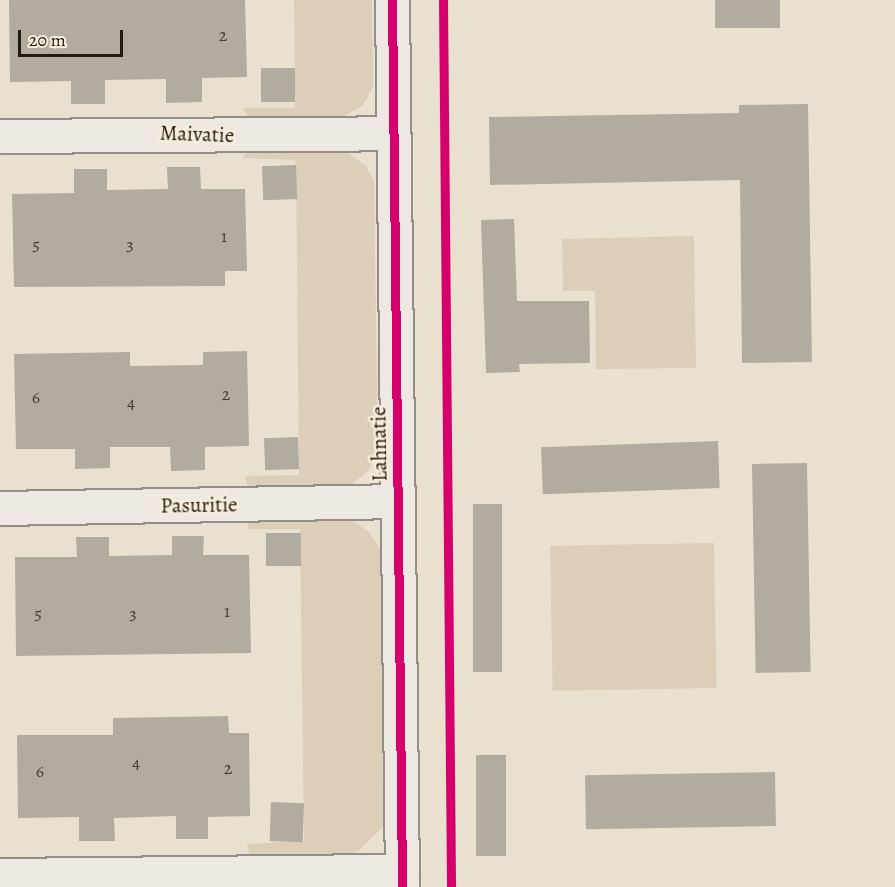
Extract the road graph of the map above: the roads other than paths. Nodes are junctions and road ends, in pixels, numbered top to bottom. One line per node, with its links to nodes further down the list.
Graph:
1 (392, 0): 2 (street, Lahnatie)
2 (393, 133): 3 (street, Maivatie); 4 (street, Lahnatie)
3 (0, 136)
4 (398, 501): 5 (street, Pasuritie); 7 (street, Lahnatie)
5 (0, 508)
6 (0, 875): 7 (street)
7 (402, 879)

